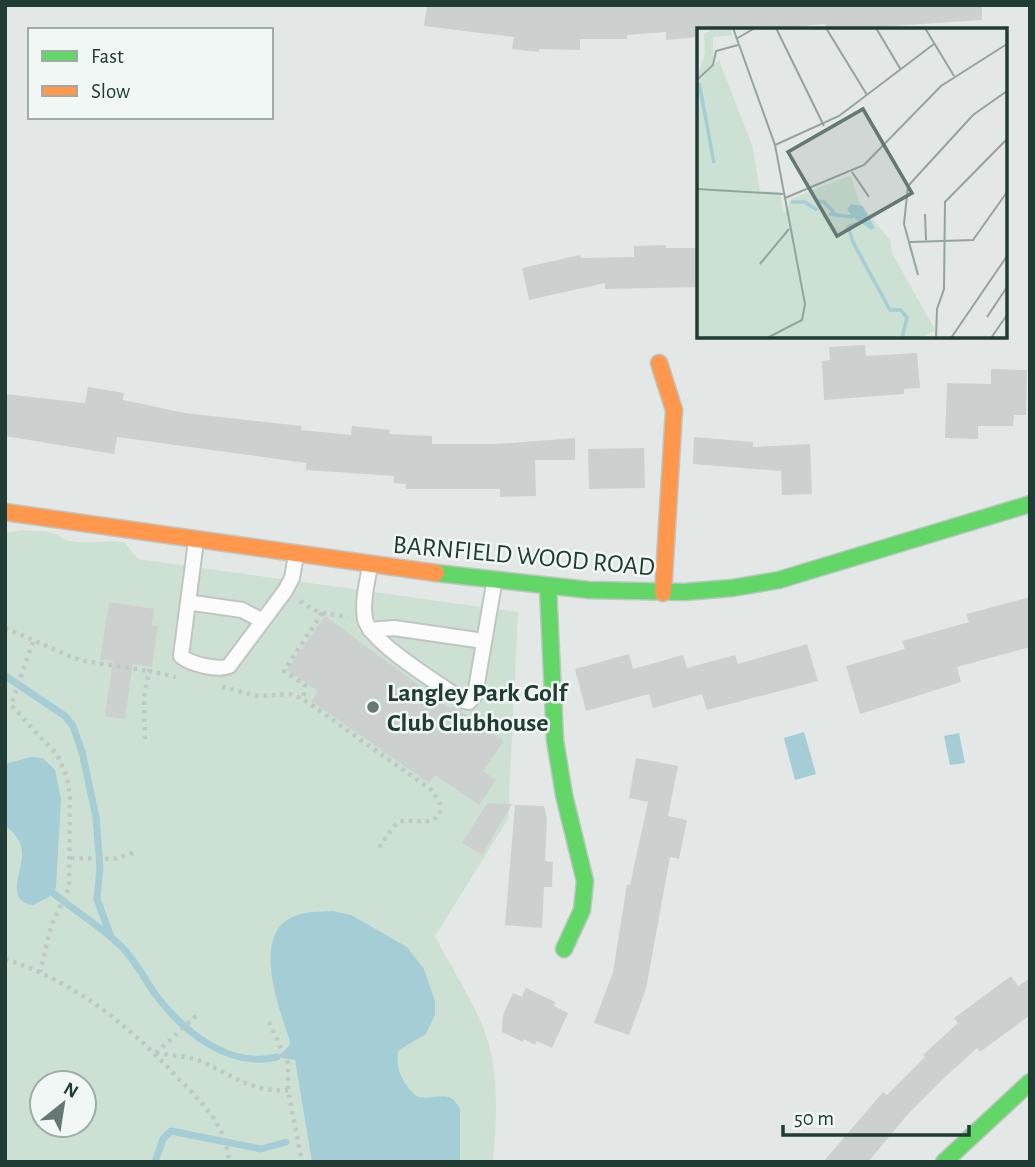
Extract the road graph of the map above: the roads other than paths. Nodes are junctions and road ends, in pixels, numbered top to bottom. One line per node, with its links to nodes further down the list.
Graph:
1 (659, 363): 9 (street)
2 (1030, 504): 9 (street, BARNFIELD WOOD ROAD)
3 (5, 512): 4 (street, BARNFIELD WOOD ROAD)
4 (196, 539): 5 (street, BARNFIELD WOOD ROAD); 10 (lane)
5 (296, 554): 6 (street, BARNFIELD WOOD ROAD); 11 (lane)
6 (370, 564): 7 (street, BARNFIELD WOOD ROAD); 12 (lane)
7 (495, 581): 8 (street, BARNFIELD WOOD ROAD); 13 (lane)
8 (548, 587): 9 (street, BARNFIELD WOOD ROAD); 14 (street)
9 (663, 593)
10 (188, 606): 11 (lane); 11 (lane)
11 (261, 620)
12 (368, 624): 13 (lane); 13 (lane)
13 (484, 641)
14 (564, 949)
15 (1030, 1082): 16 (street)
16 (944, 1162)

